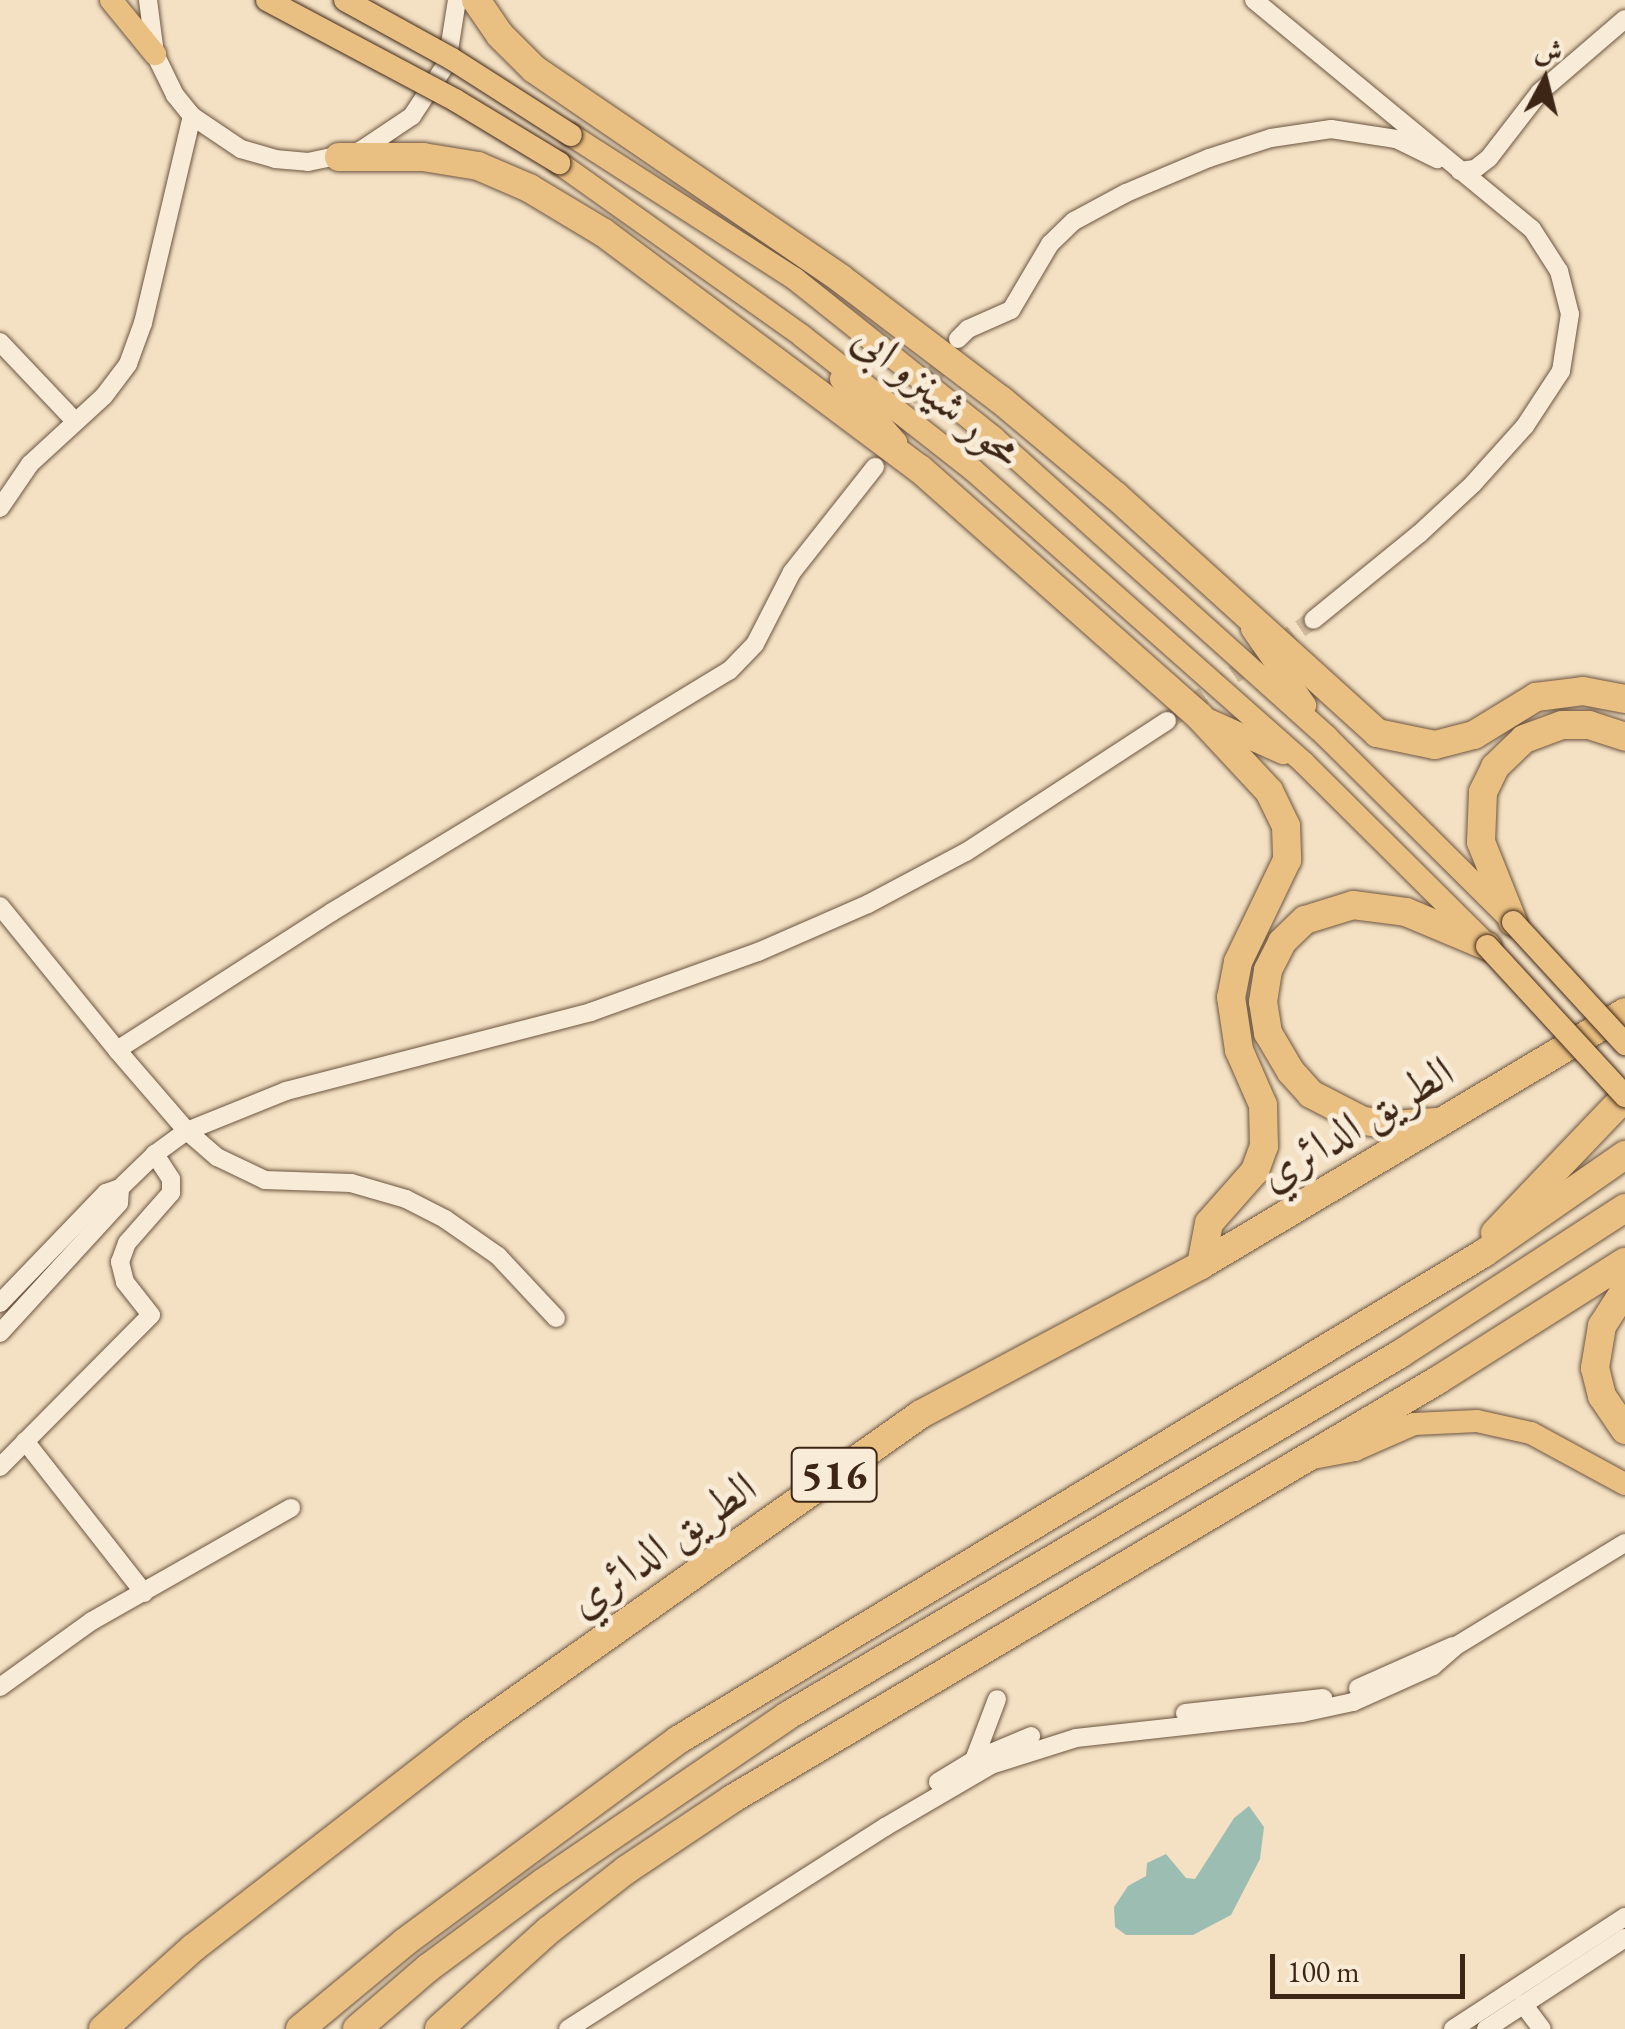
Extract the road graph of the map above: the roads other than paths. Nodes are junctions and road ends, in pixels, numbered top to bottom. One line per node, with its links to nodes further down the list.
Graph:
1 (111, 0): 9 (main road)
2 (148, 0): 9 (street)
3 (267, 0): 14 (main road, محور شينزو ابى, bridge)
4 (345, 0): 13 (main road, محور شينزو ابى, bridge)
5 (456, 0): 11 (street)
6 (476, 0): 16 (highway)
7 (1254, 0): 12 (street)
8 (1625, 19): 12 (street)
9 (155, 54): 10 (street)
10 (192, 116): 11 (street); 17 (street)
11 (339, 158): 19 (highway)
12 (1467, 172): 16 (street); 22 (street)
13 (794, 279): 16 (main road); 26 (main road, محور شينزو ابى)
14 (802, 336): 19 (main road); 28 (main road, محور شينزو ابى)
15 (0, 342): 17 (street)
16 (944, 342): 21 (highway)
17 (74, 420): 20 (street)
18 (875, 468): 34 (street)
19 (920, 469): 24 (highway)
20 (0, 508)
21 (1236, 606): 23 (highway); 26 (main road)
22 (1313, 620)
23 (1625, 700)
24 (1199, 716): 28 (main road); 44 (highway)
25 (1167, 721): 37 (street)
26 (1328, 737): 30 (main road, محور شينزو ابى)
27 (1625, 737): 30 (highway)
28 (1304, 763): 31 (main road, محور شينزو ابى)
29 (0, 906): 34 (street)
30 (1513, 922): 33 (main road, محور شينزو ابى, bridge)
31 (1487, 946): 35 (main road, محور شينزو ابى, bridge); 36 (highway)
32 (1625, 1012): 36 (highway, الطريق الدائري / 516)
33 (1625, 1044)
34 (117, 1050): 37 (street)
35 (1625, 1096): 42 (highway)
36 (1441, 1122): 44 (highway, الطريق الدائري / 516)
37 (188, 1131): 38 (street); 47 (street)
38 (155, 1154): 40 (street); 50 (street)
39 (1625, 1154): 42 (highway)
40 (120, 1188): 46 (street); 48 (street)
41 (1625, 1208): 68 (highway)
42 (1484, 1253): 67 (highway)
43 (1625, 1262): 51 (highway)
44 (1201, 1265): 66 (highway, الطريق الدائري / 516)
45 (1621, 1296): 49 (highway)
46 (0, 1303)
47 (556, 1318)
48 (0, 1334)
49 (1625, 1430)
50 (25, 1441): 52 (street); 56 (street)
51 (1304, 1458): 53 (main road); 69 (highway)
52 (0, 1467)
53 (1625, 1484)
54 (291, 1508): 56 (street)
55 (1625, 1543): 57 (street)
56 (144, 1593): 58 (street)
57 (1383, 1683): 60 (street); 61 (street)
58 (0, 1687)
59 (997, 1699): 60 (street)
60 (974, 1760): 61 (street)
61 (884, 1827): 70 (street)
62 (1625, 1917): 71 (street)
63 (1625, 1938): 64 (street)
64 (1523, 2004): 65 (street); 73 (street)
65 (1511, 2022): 72 (street)
66 (104, 2029)
67 (300, 2029)
68 (356, 2029)
69 (439, 2029)
70 (568, 2029)
71 (1453, 2029)
72 (1486, 2029)
73 (1542, 2029)

